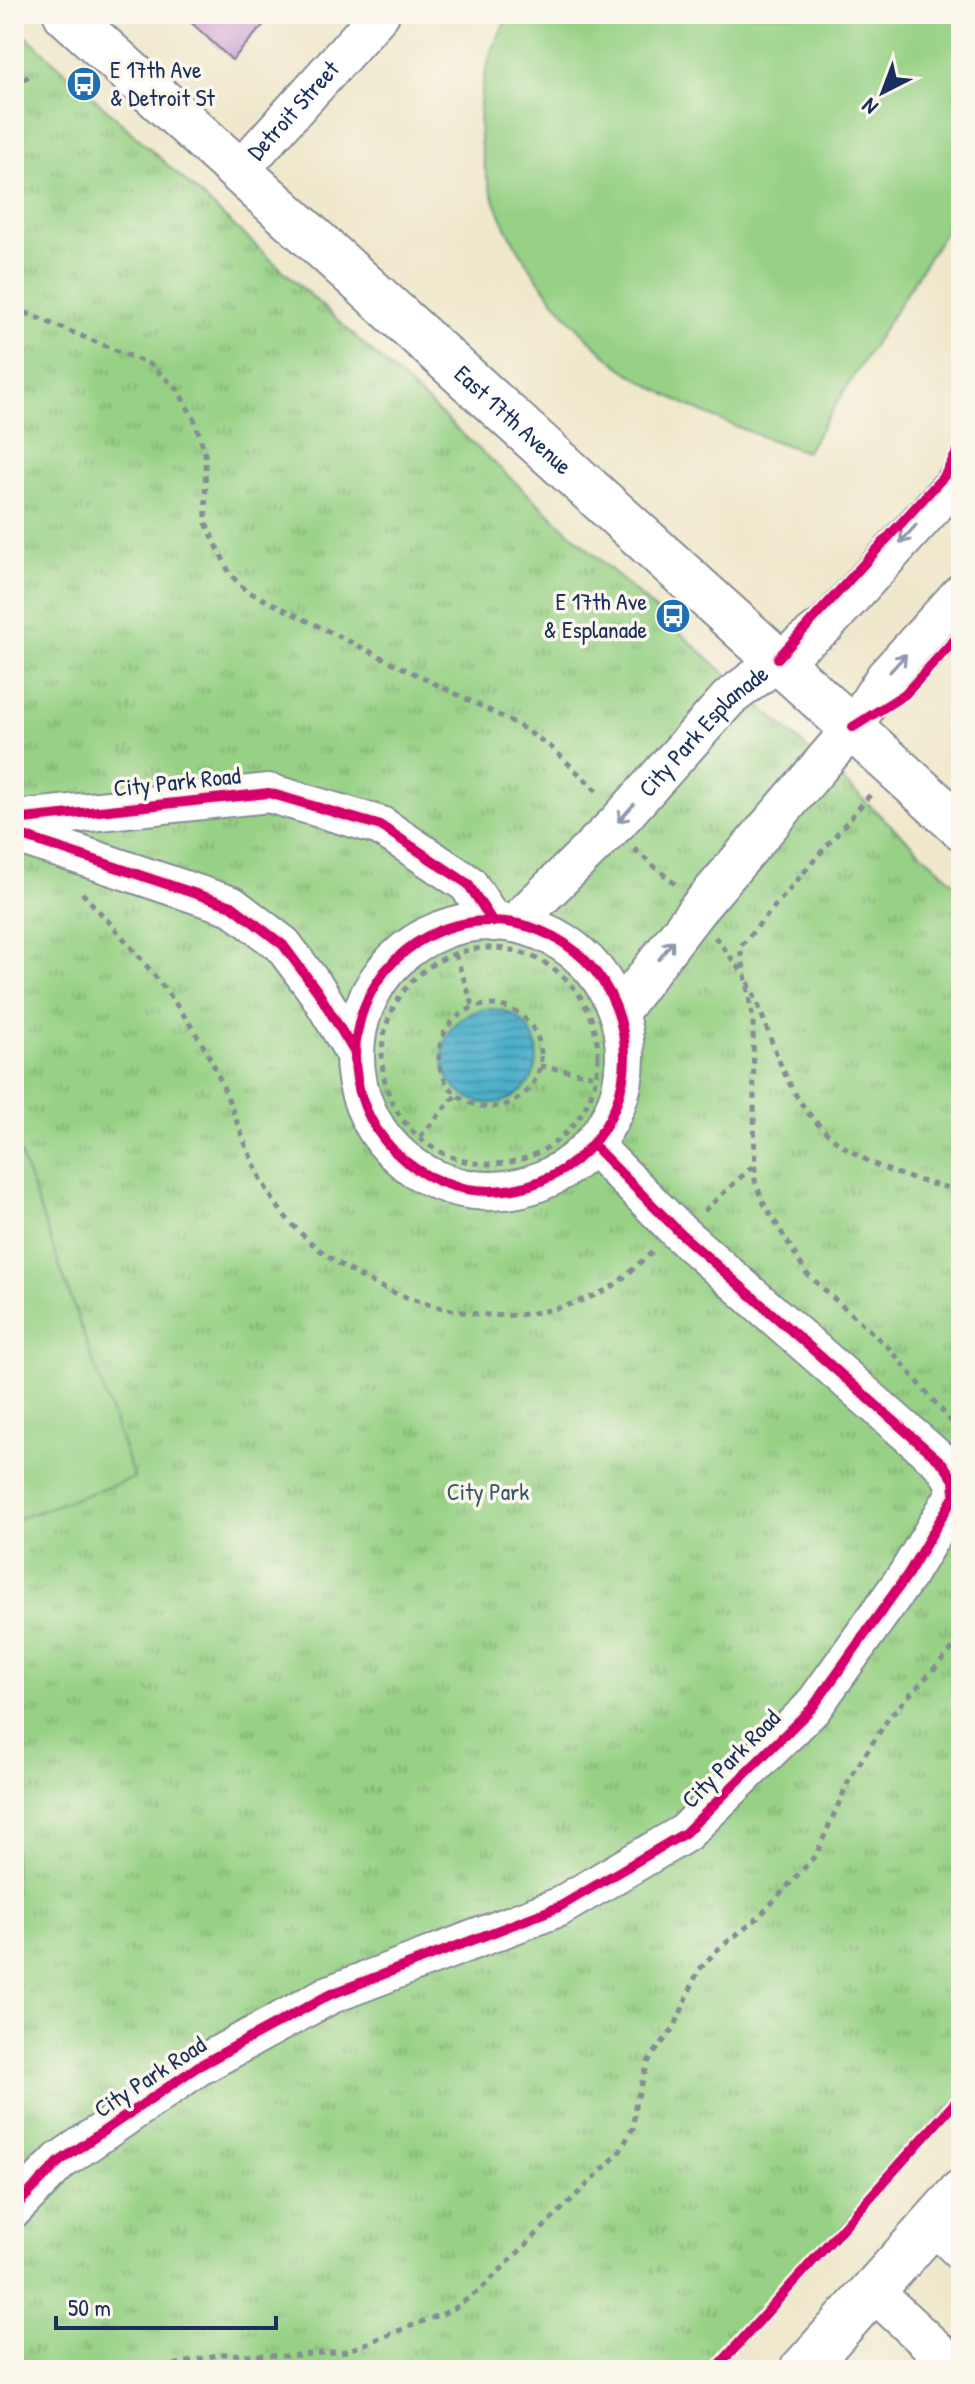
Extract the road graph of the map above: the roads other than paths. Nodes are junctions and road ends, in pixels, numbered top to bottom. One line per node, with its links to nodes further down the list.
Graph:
1 (66, 14): 3 (main road, East 17th Avenue)
2 (380, 14): 3 (street, Detroit Street)
3 (240, 170): 6 (main road, East 17th Avenue)
4 (961, 476): 6 (street, City Park Esplanade, one-way to 6)
5 (961, 593): 7 (street, one-way to 5)
6 (778, 658): 7 (main road, East 17th Avenue); 11 (street, City Park Esplanade, one-way to 11)
7 (853, 727): 9 (main road, East 17th Avenue); 12 (street, one-way to 7)
8 (14, 820): 11 (street, City Park Road)
9 (961, 827)
10 (14, 833): 13 (street)
11 (504, 922): 12 (street); 13 (street)
12 (619, 1012): 14 (street)
13 (355, 1053): 14 (street)
14 (593, 1145): 15 (street, City Park Road)
15 (14, 2208)
16 (952, 2223): 17 (main road)
17 (873, 2291): 18 (main road); 19 (street)
18 (802, 2370)
19 (958, 2370)

